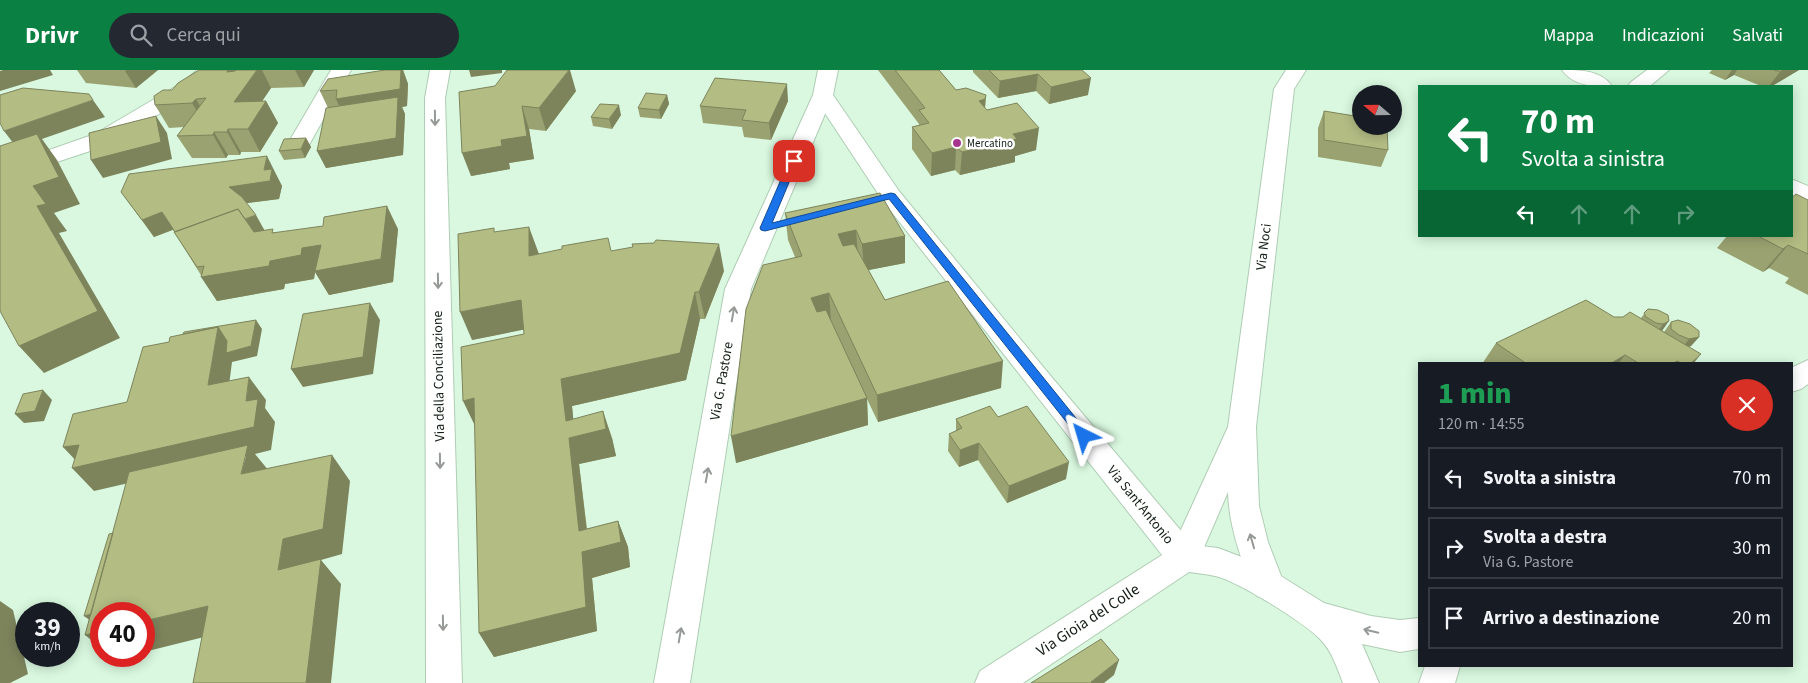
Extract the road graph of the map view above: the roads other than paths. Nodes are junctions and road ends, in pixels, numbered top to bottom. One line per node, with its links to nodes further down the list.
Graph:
1 (209, 70): 11 (street)
2 (341, 70): 10 (street)
3 (440, 70): 24 (street, Via della Conciliazione, one-way to 24)
4 (1296, 70): 18 (street, Via Noci)
5 (1572, 70): 8 (street)
6 (1659, 70): 9 (street)
7 (825, 82): 15 (street, Via G. Pastore); 19 (street, Via Sant'Antonio)
8 (1600, 85)
9 (1639, 85)
10 (301, 140)
11 (0, 174)
12 (1793, 187): 13 (street)
13 (1808, 195)
14 (792, 221): 15 (street)
15 (765, 228): 25 (street, Via G. Pastore, one-way to 15)
16 (1808, 370): 17 (street)
17 (1793, 381)
18 (1242, 427): 19 (street, Via Noci); 20 (street, Via Noci, one-way to 18)
19 (1184, 558): 20 (street); 26 (street, Via Gioia del Colle)
20 (1269, 586): 21 (street)
21 (1316, 616): 22 (street, one-way to 21); 27 (street)
22 (1418, 633)
23 (1443, 667): 28 (street)
24 (444, 683)
25 (672, 683)
26 (993, 683)
27 (1362, 683)
28 (1437, 683)

